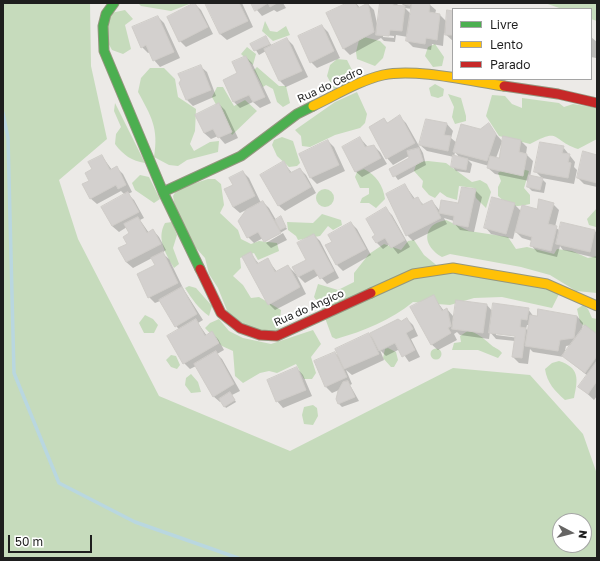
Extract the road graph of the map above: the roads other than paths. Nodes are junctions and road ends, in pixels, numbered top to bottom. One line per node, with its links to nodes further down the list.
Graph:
1 (114, 3): 5 (street, Rua do Angico)
2 (452, 79): 5 (street, Rua do Cedro)
3 (460, 80): 4 (street, Rua do Cedro)
4 (597, 103)
5 (164, 192): 6 (street, Rua do Angico)
6 (597, 306)

